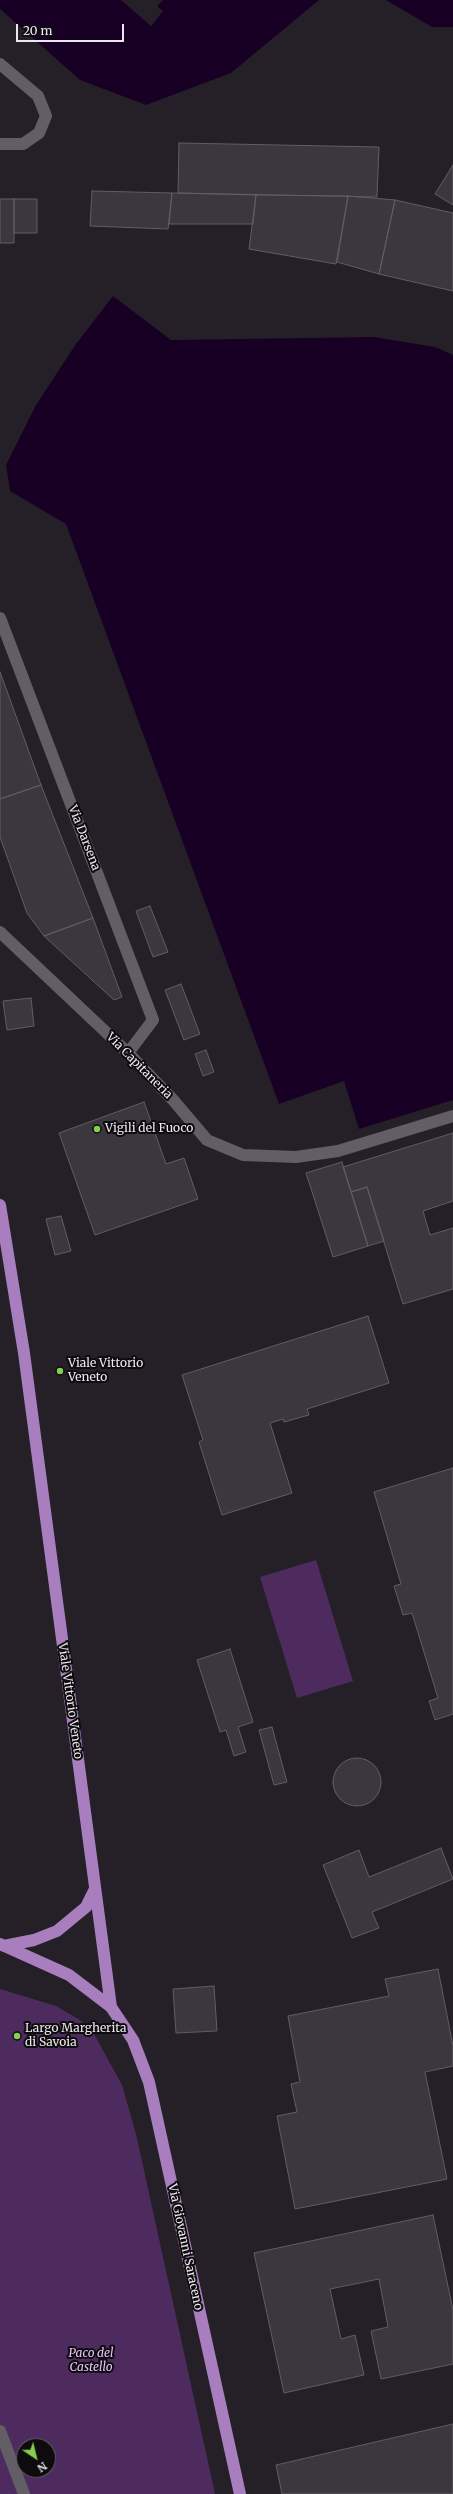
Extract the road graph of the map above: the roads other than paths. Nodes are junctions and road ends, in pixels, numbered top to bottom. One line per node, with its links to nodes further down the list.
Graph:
1 (0, 64): 2 (street)
2 (0, 144)
3 (0, 618): 5 (street, Via Darsena)
4 (0, 932): 5 (street, Via Capitaneria)
5 (128, 1053): 6 (street, Via Capitaneria)
6 (453, 1116)
7 (0, 1205): 8 (main road, Viale Vittorio Veneto)
8 (95, 1889): 9 (main road); 10 (main road, Viale Vittorio Veneto)
9 (2, 1945): 10 (main road)
10 (111, 2007): 13 (main road, Via Giovanni Saraceno)
11 (0, 2431): 12 (street)
12 (24, 2494)
13 (240, 2494)

